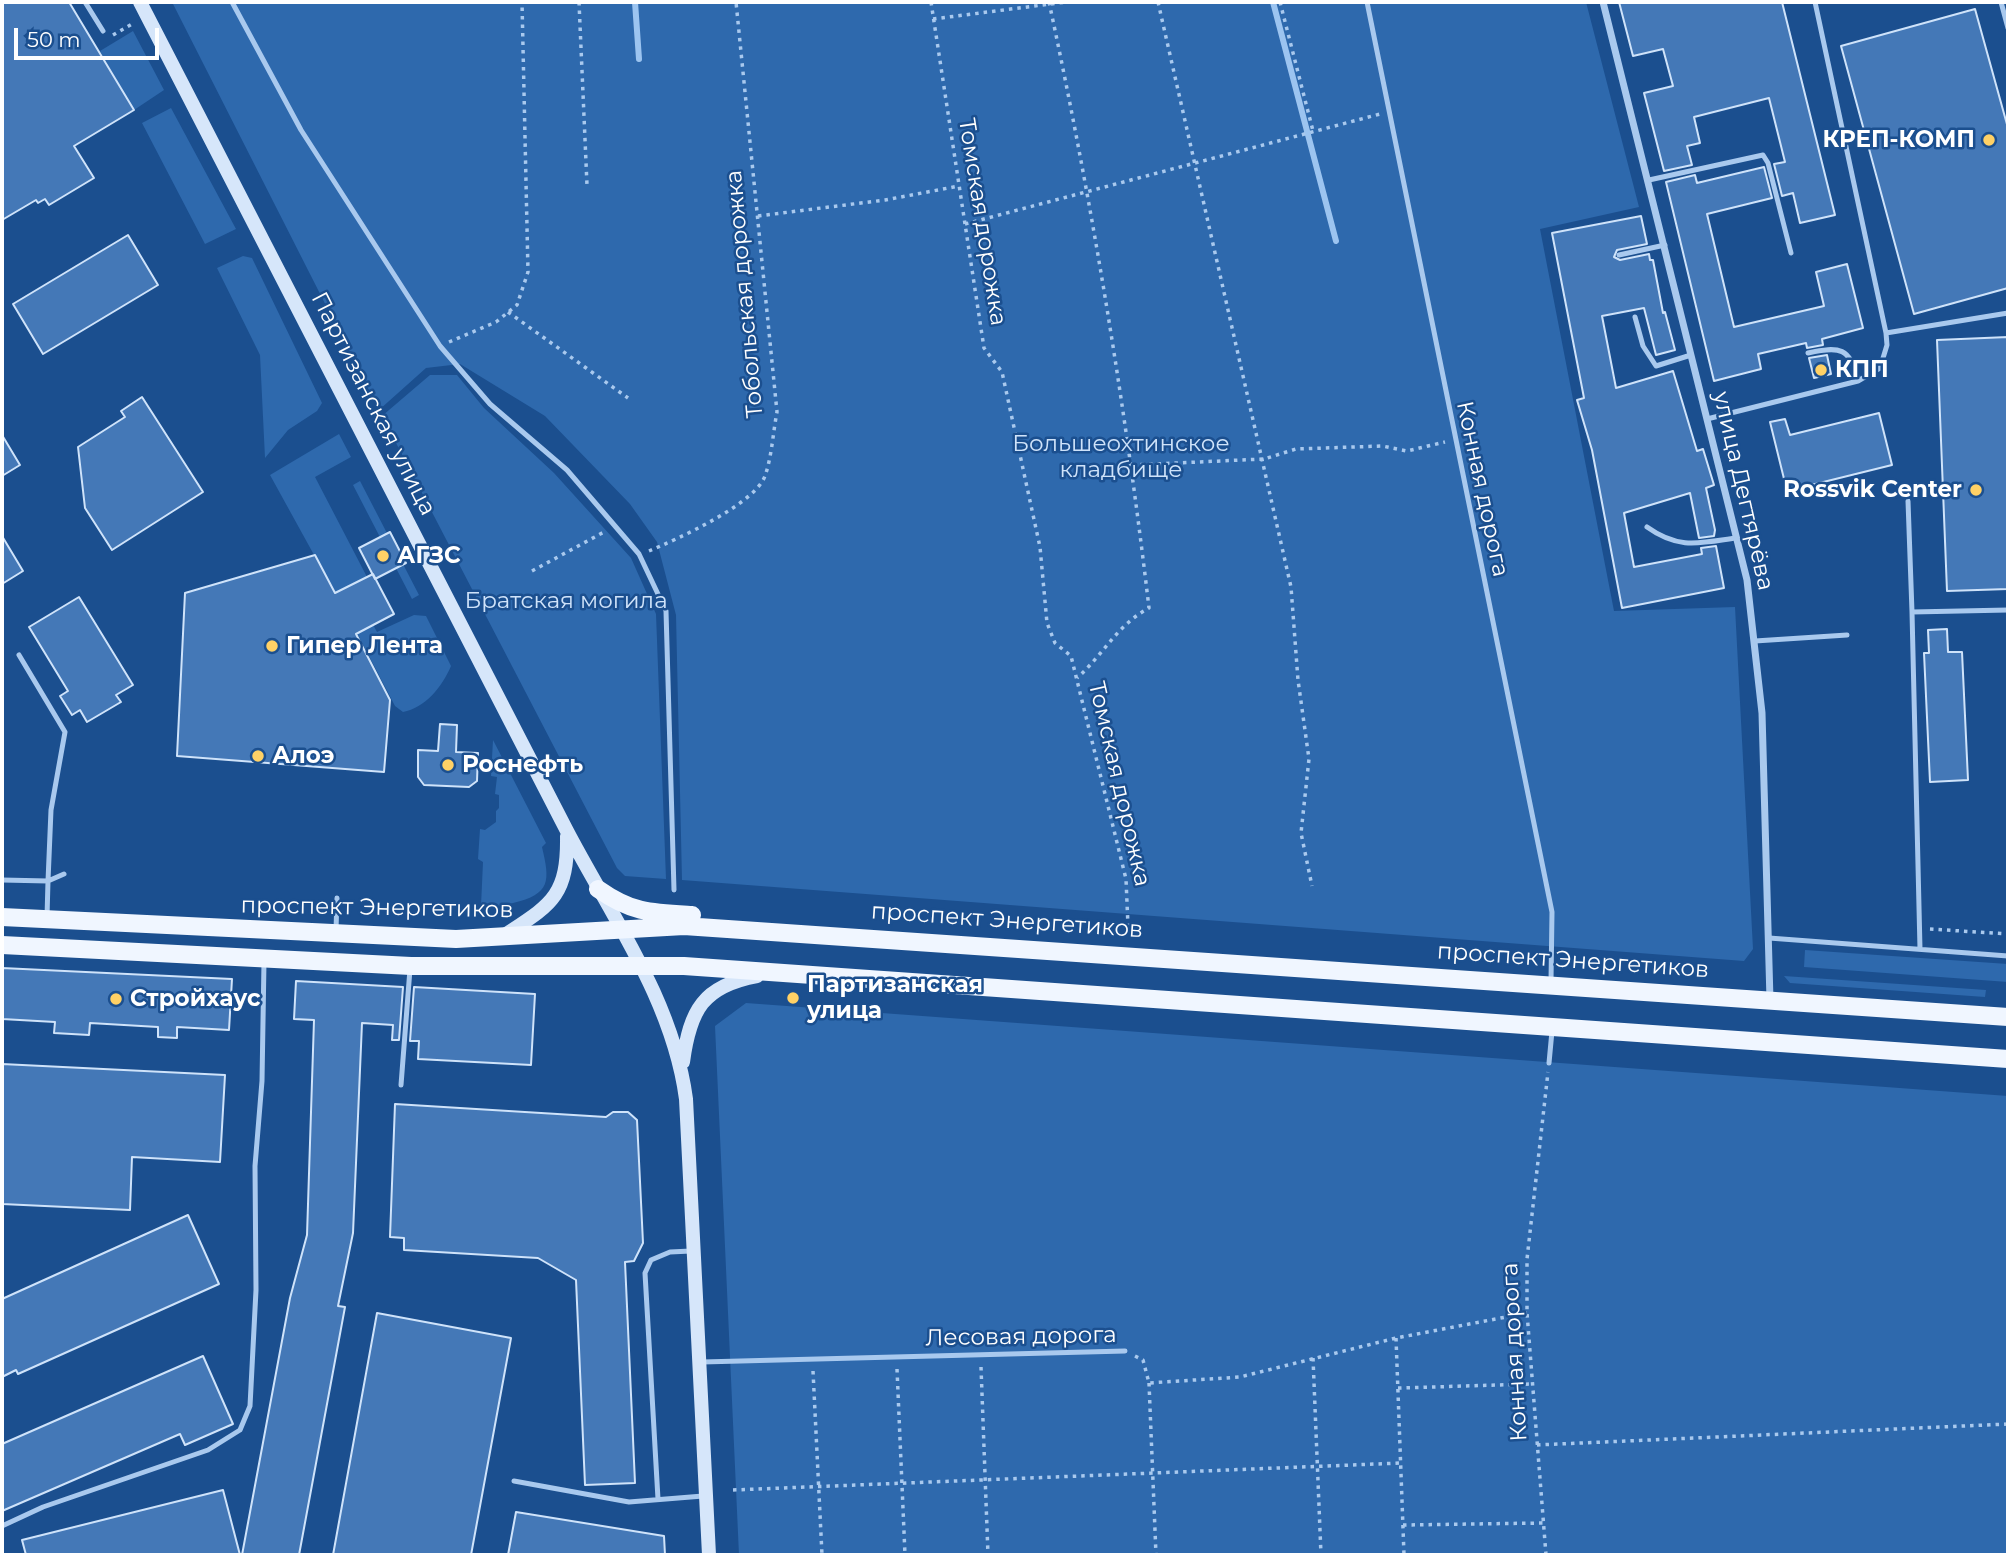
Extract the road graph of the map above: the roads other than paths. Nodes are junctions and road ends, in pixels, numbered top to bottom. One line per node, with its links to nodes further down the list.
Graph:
1 (85, 2): 9 (lane)
2 (140, 2): 29 (street, Партизанская улица)
3 (232, 2): 34 (lane)
4 (1367, 2): 50 (lane, Конная дорога)
5 (1603, 2): 10 (street, улица Дегтярёва)
6 (1815, 2): 16 (lane)
7 (2001, 2): 8 (lane)
8 (2008, 28)
9 (103, 31)
10 (1649, 180): 11 (street, улица Дегтярёва); 12 (lane)
11 (1665, 245): 13 (lane); 18 (street, улица Дегтярёва)
12 (1791, 253)
13 (1619, 255)
14 (2008, 313): 16 (lane)
15 (1635, 317): 18 (lane)
16 (1886, 333): 19 (lane)
17 (1808, 353): 19 (lane)
18 (1692, 355): 20 (street, улица Дегтярёва)
19 (1858, 381): 20 (lane)
20 (1707, 419): 23 (street, улица Дегтярёва)
21 (1908, 501): 25 (lane)
22 (1647, 527): 23 (lane)
23 (1736, 538): 27 (street, улица Дегтярёва)
24 (2008, 610): 25 (lane)
25 (1912, 612): 44 (lane)
26 (1847, 635): 27 (lane)
27 (1755, 641): 42 (street, улица Дегтярёва)
28 (19, 655): 32 (lane)
29 (567, 831): 33 (street, Партизанская улица); 41 (street)
30 (64, 874): 32 (lane)
31 (2, 880): 32 (lane)
32 (48, 881): 37 (lane)
33 (597, 889): 38 (street, Партизанская улица); 39 (main road)
34 (674, 890)
35 (337, 898): 40 (lane)
36 (2, 917): 37 (main road, проспект Энергетиков)
37 (47, 920): 40 (main road, проспект Энергетиков)
38 (622, 929): 39 (main road, проспект Энергетиков); 41 (main road, проспект Энергетиков); 48 (street, Партизанская улица)
39 (755, 930): 50 (main road, проспект Энергетиков)
40 (336, 934): 41 (main road, проспект Энергетиков)
41 (500, 938)
42 (1769, 938): 44 (lane); 51 (street, улица Дегтярёва)
43 (2, 945): 46 (main road)
44 (1920, 949): 45 (lane)
45 (2008, 956)
46 (264, 959): 47 (main road); 64 (lane)
47 (411, 966): 48 (main road); 57 (lane)
48 (641, 967): 49 (main road); 56 (street, Партизанская улица)
49 (768, 974): 53 (main road); 56 (street)
50 (1550, 984): 51 (main road, проспект Энергетиков)
51 (1770, 1000): 52 (main road, проспект Энергетиков)
52 (2008, 1017)
53 (1552, 1027): 54 (main road); 55 (lane)
54 (2008, 1059)
55 (1549, 1063)
56 (682, 1067): 58 (street, Партизанская улица)
57 (401, 1085)
58 (694, 1251): 60 (street, Партизанская улица); 63 (lane)
59 (1125, 1351): 60 (lane, Лесовая дорога)
60 (700, 1362): 62 (street, Партизанская улица)
61 (514, 1482): 63 (lane)
62 (706, 1495): 63 (lane); 65 (street, Партизанская улица)
63 (658, 1499)
64 (2, 1526)
65 (709, 1555)

